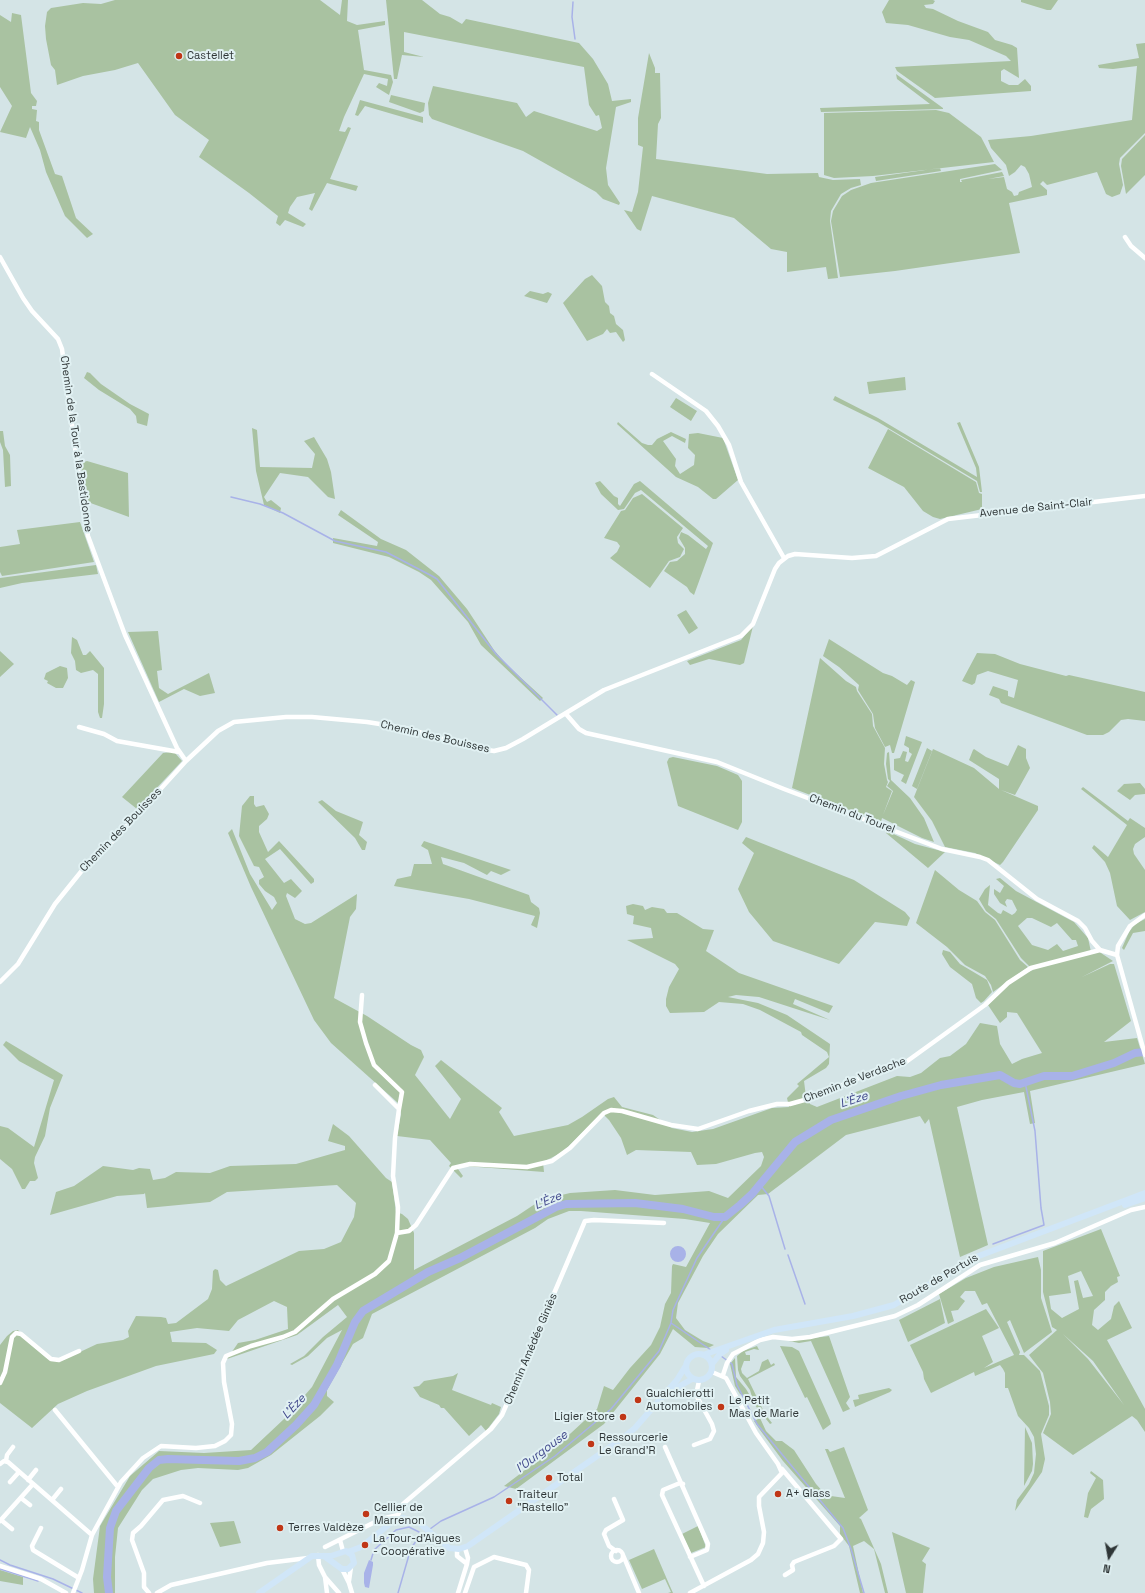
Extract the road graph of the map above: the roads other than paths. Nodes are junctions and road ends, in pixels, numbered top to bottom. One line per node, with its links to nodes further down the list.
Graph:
1 (1125, 237): 3 (street)
2 (0, 257): 9 (street, Chemin de la Tour à la Bastidonne)
3 (1145, 258)
4 (652, 374): 6 (street)
5 (1145, 496): 6 (street, Avenue de Saint-Clair)
6 (784, 558): 7 (street, Chemin des Bouisses)
7 (566, 714): 10 (street, Chemin des Bouisses); 12 (street, Chemin du Tourel)
8 (79, 727): 9 (street)
9 (179, 752): 10 (street, Chemin de la Tour à la Bastidonne)
10 (186, 761): 14 (street, Chemin des Bouisses)
11 (1145, 915): 13 (street)
12 (1100, 950): 13 (street); 24 (street, Chemin de Verdache)
13 (1117, 955): 16 (street)
14 (0, 982)
15 (362, 995): 18 (street)
16 (1145, 1055)
17 (375, 1085): 18 (street)
18 (399, 1109): 24 (street)
19 (1145, 1194): 22 (main road, Route de Pertuis)
20 (1145, 1198): 22 (main road, Route de Pertuis)
21 (1145, 1207): 31 (street)
22 (1070, 1222): 25 (main road, Route de Pertuis)
23 (664, 1223): 55 (street, Chemin Amédée Giniès)
24 (397, 1232): 48 (street)
25 (735, 1344): 27 (main road, Route de Pertuis); 28 (main road, Route de Pertuis)
26 (79, 1351): 33 (street)
27 (703, 1355): 28 (main road); 29 (main road)
28 (712, 1364): 30 (main road)
29 (685, 1367): 32 (main road); 34 (main road)
30 (712, 1372): 31 (street); 32 (main road)
31 (723, 1375): 41 (street)
32 (696, 1380): 34 (main road); 36 (street)
33 (0, 1383)
34 (658, 1400): 63 (main road)
35 (54, 1410): 48 (street)
36 (694, 1445)
37 (13, 1447): 39 (street)
38 (665, 1447): 47 (street)
39 (6, 1461): 40 (street); 43 (street)
40 (0, 1464)
41 (782, 1469): 79 (street); 83 (street)
42 (36, 1470): 44 (street)
43 (19, 1472): 44 (street); 45 (street)
44 (28, 1480): 46 (street)
45 (10, 1482)
46 (33, 1484): 50 (street); 52 (street)
47 (683, 1484): 71 (street); 71 (street)
48 (118, 1487): 59 (street)
49 (61, 1489): 52 (street)
50 (21, 1498): 54 (street); 56 (street)
51 (614, 1499): 65 (street)
52 (52, 1500): 59 (street)
53 (200, 1503): 86 (street)
54 (30, 1505)
55 (399, 1517): 60 (street); 62 (main road); 64 (main road)
56 (0, 1521): 58 (street)
57 (41, 1528): 81 (street)
58 (12, 1529)
59 (92, 1535): 81 (street)
60 (340, 1540): 61 (street); 66 (street)
61 (325, 1547)
62 (361, 1547): 66 (main road); 70 (main road)
63 (465, 1548): 64 (main road); 74 (street)
64 (457, 1549): 74 (street)
65 (616, 1551): 67 (street); 67 (street)
66 (343, 1552): 68 (main road); 70 (main road); 73 (main road)
67 (622, 1555): 95 (street)
68 (321, 1556): 69 (main road); 73 (main road); 80 (street)
69 (311, 1557): 72 (street); 75 (main road)
70 (354, 1557): 77 (main road)
71 (690, 1557): 83 (street)
72 (291, 1561): 75 (street); 87 (street)
73 (336, 1564): 78 (main road)
74 (467, 1564): 92 (street)
75 (299, 1565): 88 (main road)
76 (0, 1566): 84 (street)
77 (351, 1567): 78 (main road); 82 (street)
78 (342, 1569): 82 (street)
79 (785, 1575)
80 (325, 1577): 89 (street); 90 (street)
81 (79, 1578): 85 (street)
82 (349, 1583): 91 (street)
83 (704, 1586): 96 (street)
84 (66, 1593)
85 (73, 1593)
86 (149, 1593)
87 (156, 1593)
88 (259, 1593)
89 (327, 1593)
90 (339, 1593)
91 (352, 1593)
92 (458, 1593)
93 (465, 1593): 94 (street)
94 (526, 1593)
95 (639, 1593)
96 (690, 1593)

